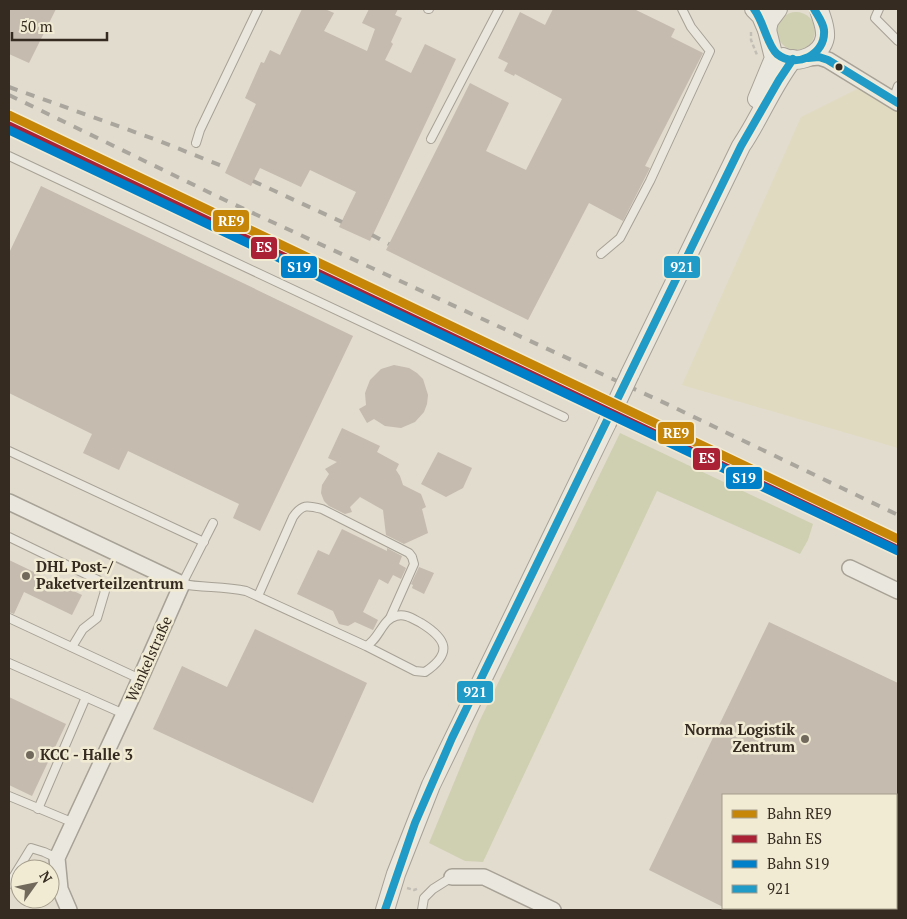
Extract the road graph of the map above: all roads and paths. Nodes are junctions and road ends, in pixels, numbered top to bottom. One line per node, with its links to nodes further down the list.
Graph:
1 (258, 9): 14 (lane)
2 (499, 9): 13 (lane)
3 (682, 9): 17 (lane)
4 (778, 9): 9 (street)
5 (879, 9): 10 (lane)
6 (755, 10): 9 (street)
7 (818, 11): 8 (street)
8 (825, 37): 11 (street); 12 (street)
9 (770, 39): 11 (street); 15 (street)
10 (898, 41)
11 (800, 59): 12 (street); 15 (street)
12 (897, 97)
13 (431, 139)
14 (196, 143)
15 (741, 146): 43 (street, bridge)
16 (9, 156): 18 (lane)
17 (601, 254)
18 (564, 418)
19 (9, 451): 23 (lane)
20 (9, 502): 25 (street)
21 (213, 523): 23 (lane)
22 (9, 538): 30 (lane)
23 (204, 542): 25 (lane)
24 (850, 568): 26 (street)
25 (182, 584): 27 (lane); 33 (street, Wankelstraße)
26 (898, 591)
27 (258, 596): 29 (lane); 31 (lane)
28 (9, 618): 30 (lane)
29 (390, 618): 31 (lane); 31 (lane)
30 (72, 646): 33 (lane)
31 (366, 646)
32 (9, 663): 34 (lane)
33 (140, 679): 35 (street, Wankelstraße)
34 (86, 697): 35 (lane); 37 (lane)
35 (124, 714): 38 (street, Wankelstraße)
36 (9, 796): 37 (lane)
37 (38, 808): 38 (lane)
38 (74, 823): 39 (street, Wankelstraße)
39 (57, 858): 41 (lane); 42 (street)
40 (452, 877): 44 (lane); 45 (street)
41 (9, 884)
42 (69, 910)
43 (386, 910)
44 (422, 910)
45 (553, 910)

